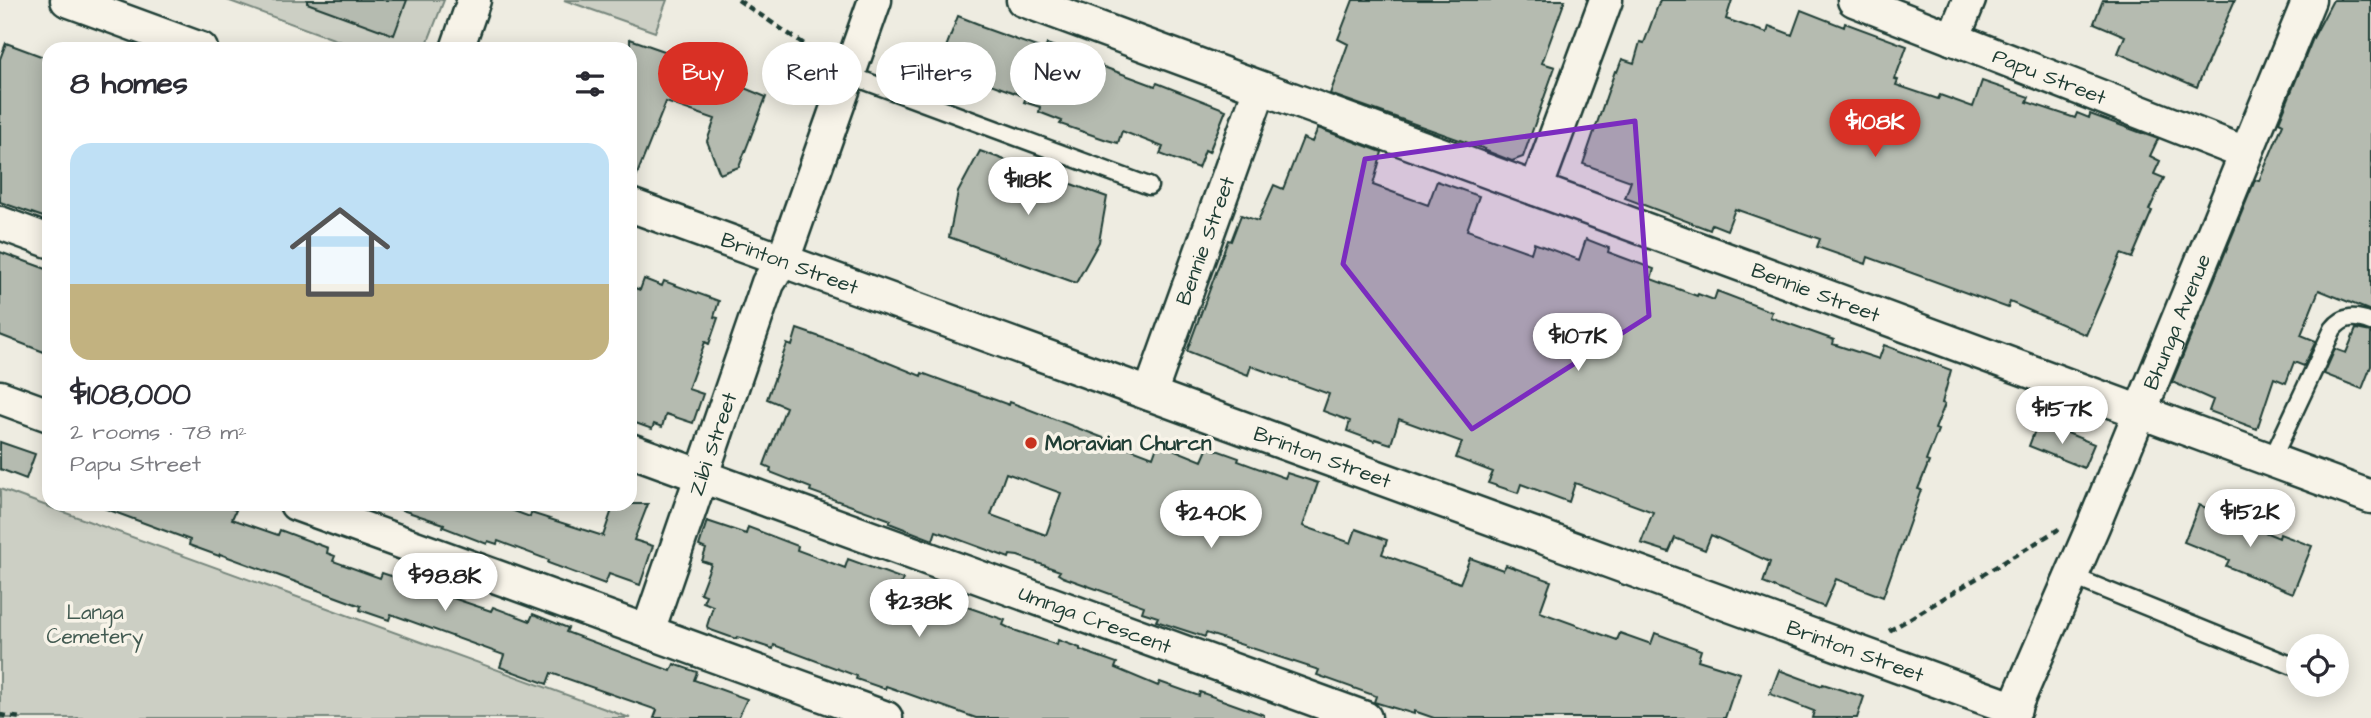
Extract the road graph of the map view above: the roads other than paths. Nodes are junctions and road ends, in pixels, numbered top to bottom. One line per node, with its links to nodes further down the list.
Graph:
1 (67, 0): 10 (street)
2 (474, 0): 11 (street)
3 (875, 0): 12 (street, Zibi Street)
4 (1023, 0): 14 (street, Bennie Street)
5 (1606, 0): 18 (street)
6 (1854, 0): 9 (street, Papu Street)
7 (1969, 0): 9 (street)
8 (2309, 0): 16 (street, Bhunga Avenue)
9 (1952, 39): 16 (street, Papu Street)
10 (182, 42)
11 (459, 42)
12 (860, 42)
13 (862, 80): 17 (lane)
14 (1260, 88): 18 (street, Bennie Street); 24 (street, Bennie Street)
15 (838, 105): 22 (street, Zibi Street)
16 (2245, 153): 27 (street, Bhunga Avenue)
17 (1149, 186)
18 (1536, 189): 27 (street, Bennie Street)
19 (637, 208): 22 (street, Brinton Street)
20 (0, 223): 21 (street)
21 (42, 238)
22 (783, 260): 24 (street, Brinton Street); 30 (street, Zibi Street)
23 (2371, 322): 29 (lane)
24 (1150, 394): 36 (street, Brinton Street)
25 (0, 397): 26 (street)
26 (42, 412)
27 (2140, 413): 29 (street, Bennie Street); 33 (street, Bhunga Avenue)
28 (637, 453): 30 (street, Umnga Crescent)
29 (2271, 461): 31 (street, Bennie Street)
30 (701, 476): 34 (street, Zibi Street); 38 (street, Umnga Crescent)
31 (2371, 498)
32 (315, 511): 34 (street)
33 (2071, 576): 35 (lane); 36 (street, Bhunga Avenue)
34 (648, 631): 37 (street)
35 (2286, 663)
36 (2012, 714)
37 (886, 718)
38 (1365, 718)

